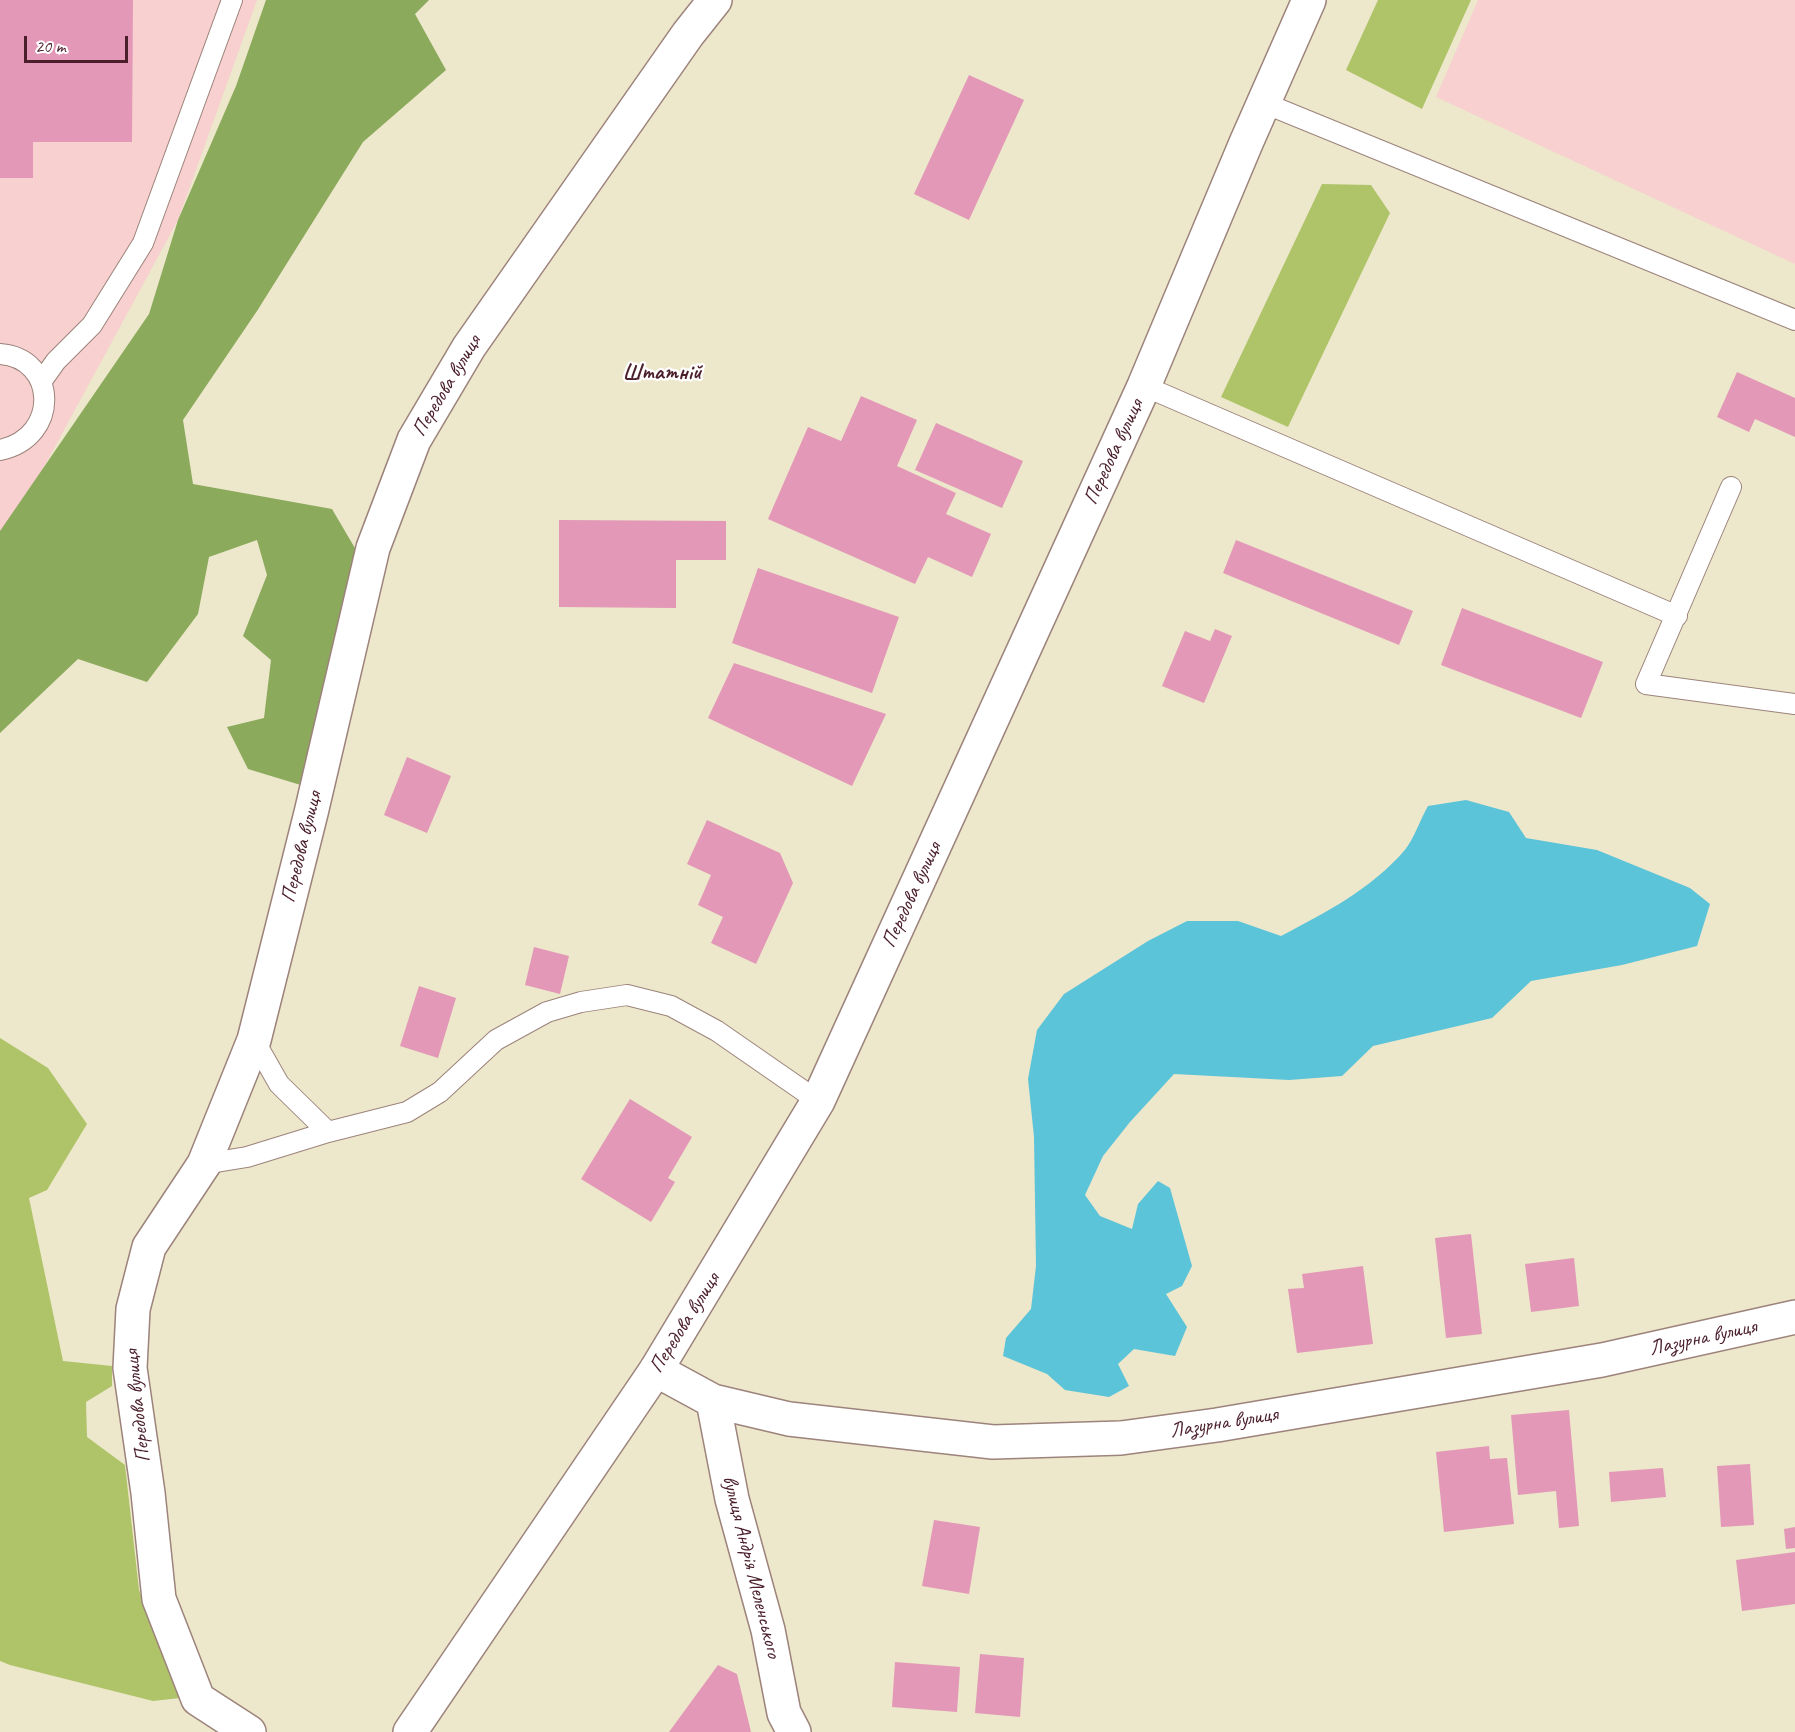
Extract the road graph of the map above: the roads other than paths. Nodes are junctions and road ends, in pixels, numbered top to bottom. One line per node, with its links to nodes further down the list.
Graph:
1 (232, 0): 7 (lane)
2 (715, 0): 13 (street, Передова вулиця)
3 (1309, 0): 4 (street, Передова вулиця)
4 (1264, 103): 5 (lane); 8 (street, Передова вулиця)
5 (1795, 320)
6 (0, 354): 7 (lane)
7 (41, 382): 9 (lane)
8 (1144, 386): 11 (lane); 14 (street, Передова вулиця)
9 (0, 450)
10 (1731, 487): 11 (lane)
11 (1677, 616): 12 (lane)
12 (1795, 704)
13 (254, 1040): 15 (lane); 16 (street, Передова вулиця)
14 (818, 1101): 15 (lane); 18 (street, Передова вулиця)
15 (328, 1132): 16 (lane)
16 (204, 1164): 20 (street, Передова вулиця)
17 (1795, 1317): 19 (street, Лазурна вулиця)
18 (656, 1370): 19 (street, Лазурна вулиця); 21 (street, Передова вулиця)
19 (713, 1401): 22 (street, вулиця Андрія Меленського)
20 (249, 1732)
21 (410, 1732)
22 (794, 1732)

